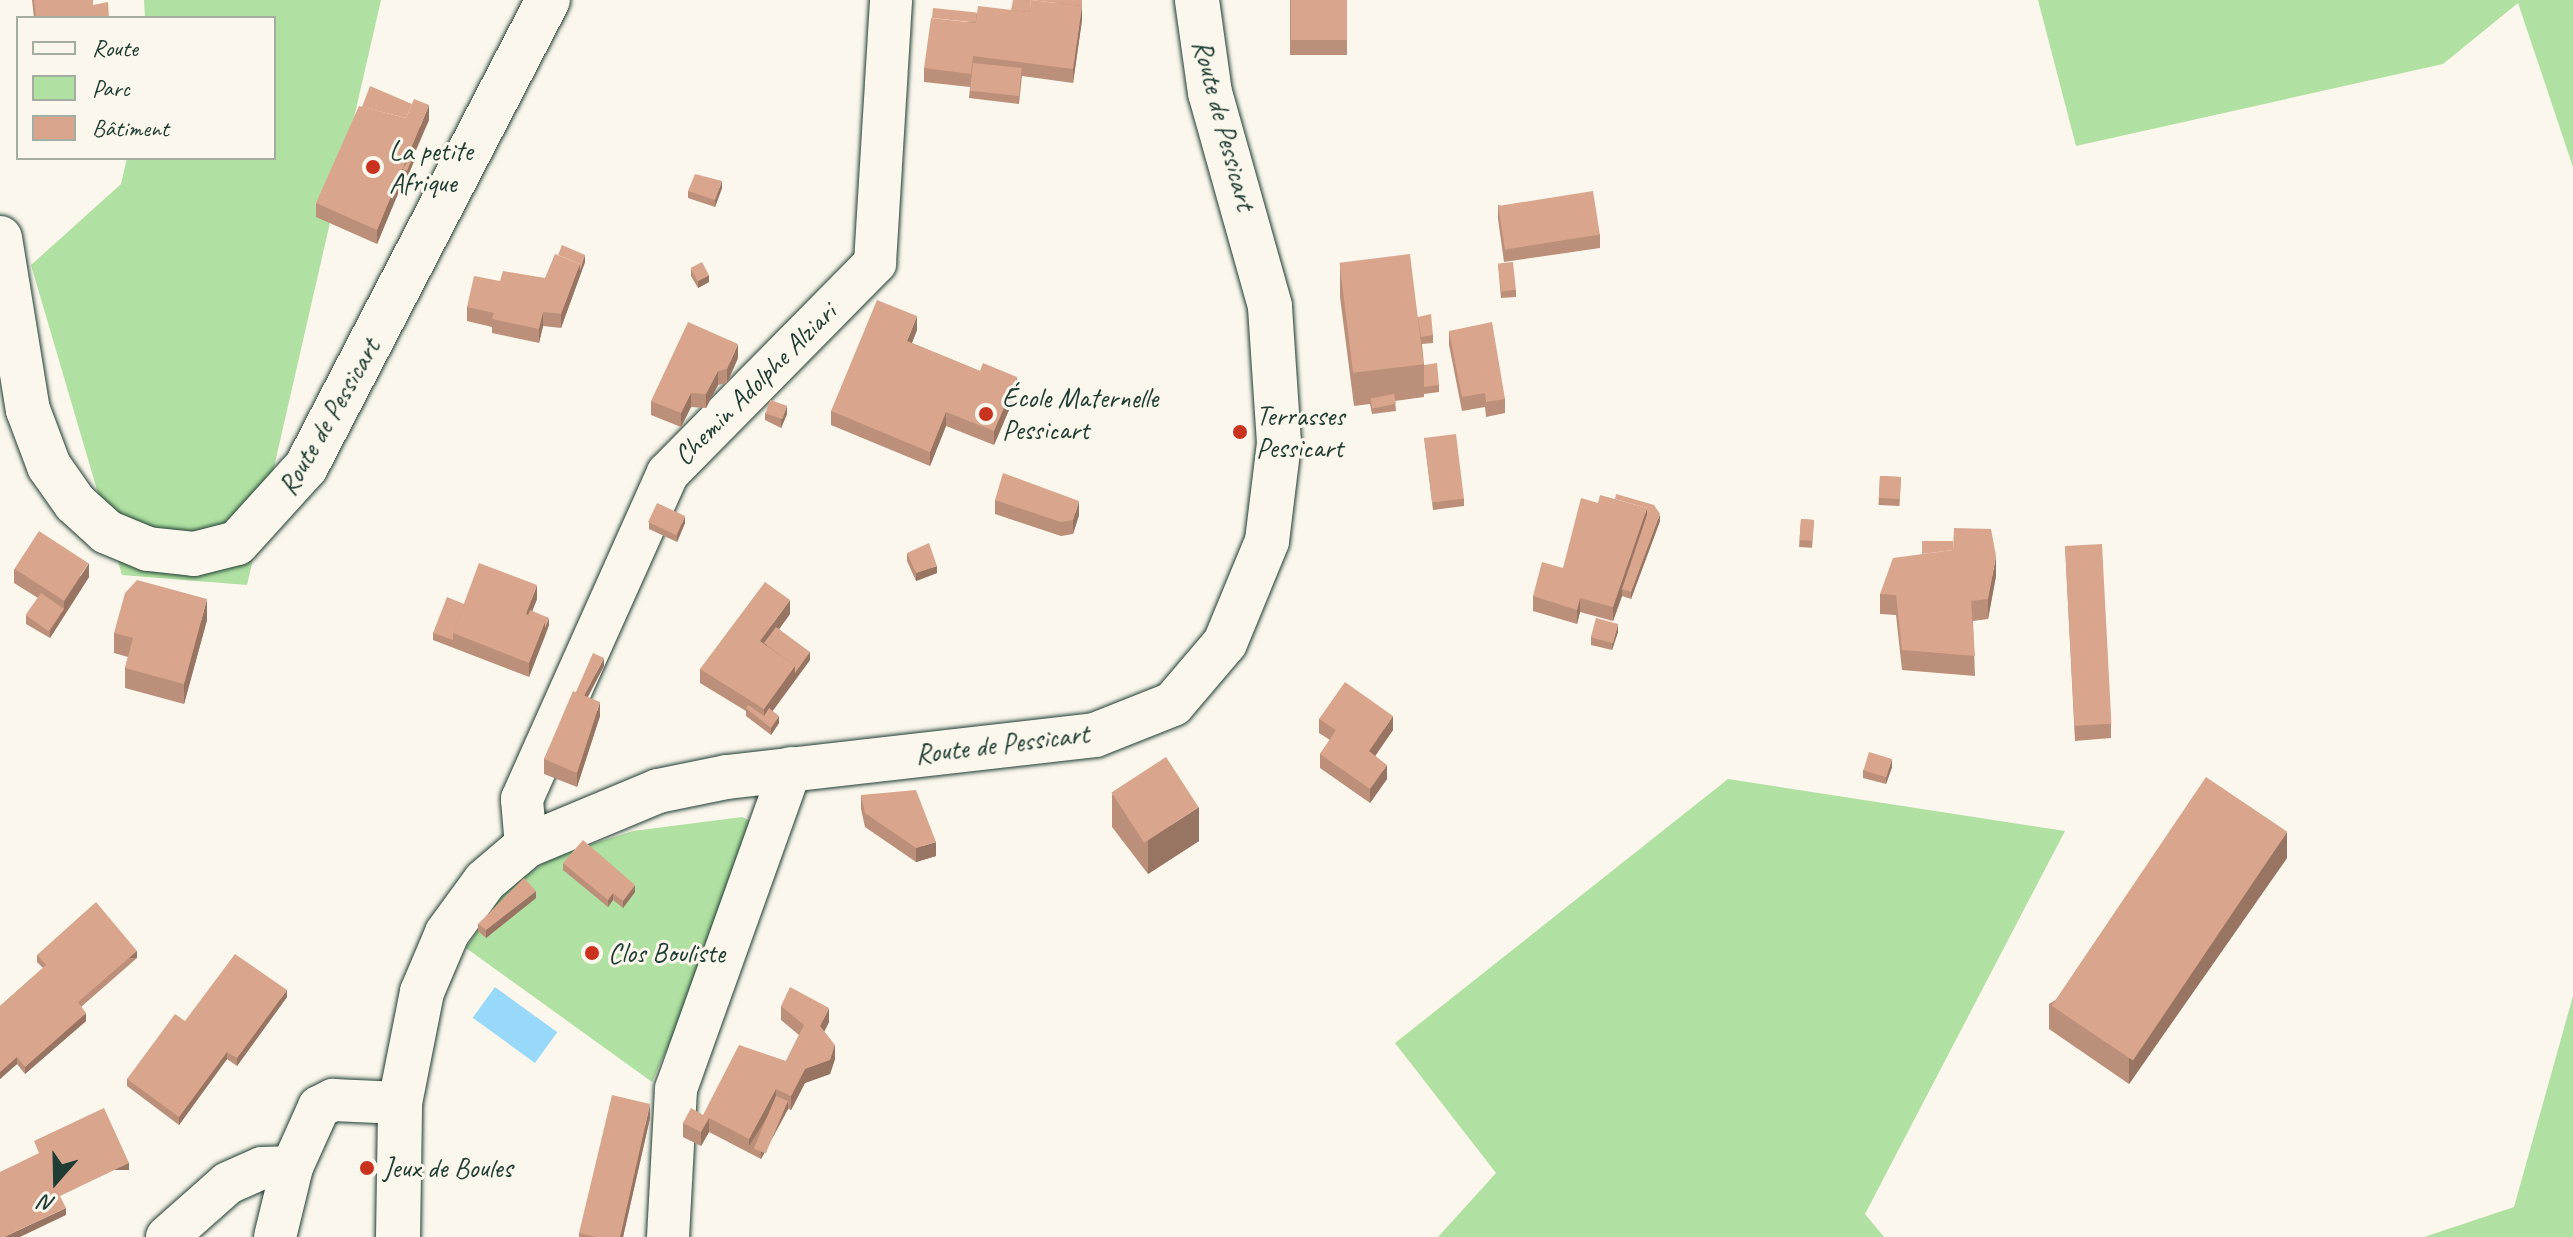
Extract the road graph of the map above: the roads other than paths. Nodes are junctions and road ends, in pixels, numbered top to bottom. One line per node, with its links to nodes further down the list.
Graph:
1 (548, 0): 4 (street, Route de Pessicart)
2 (891, 0): 6 (street, Chemin Adolphe Alziari)
3 (1197, 0): 5 (street, Route de Pessicart)
4 (0, 238)
5 (791, 768): 6 (street, Route de Pessicart); 12 (street)
6 (526, 846): 7 (street, Route de Pessicart)
7 (400, 1103): 8 (street); 11 (street, Route de Pessicart)
8 (292, 1167): 9 (street); 10 (street)
9 (167, 1237)
10 (275, 1237)
11 (398, 1237)
12 (668, 1237)

